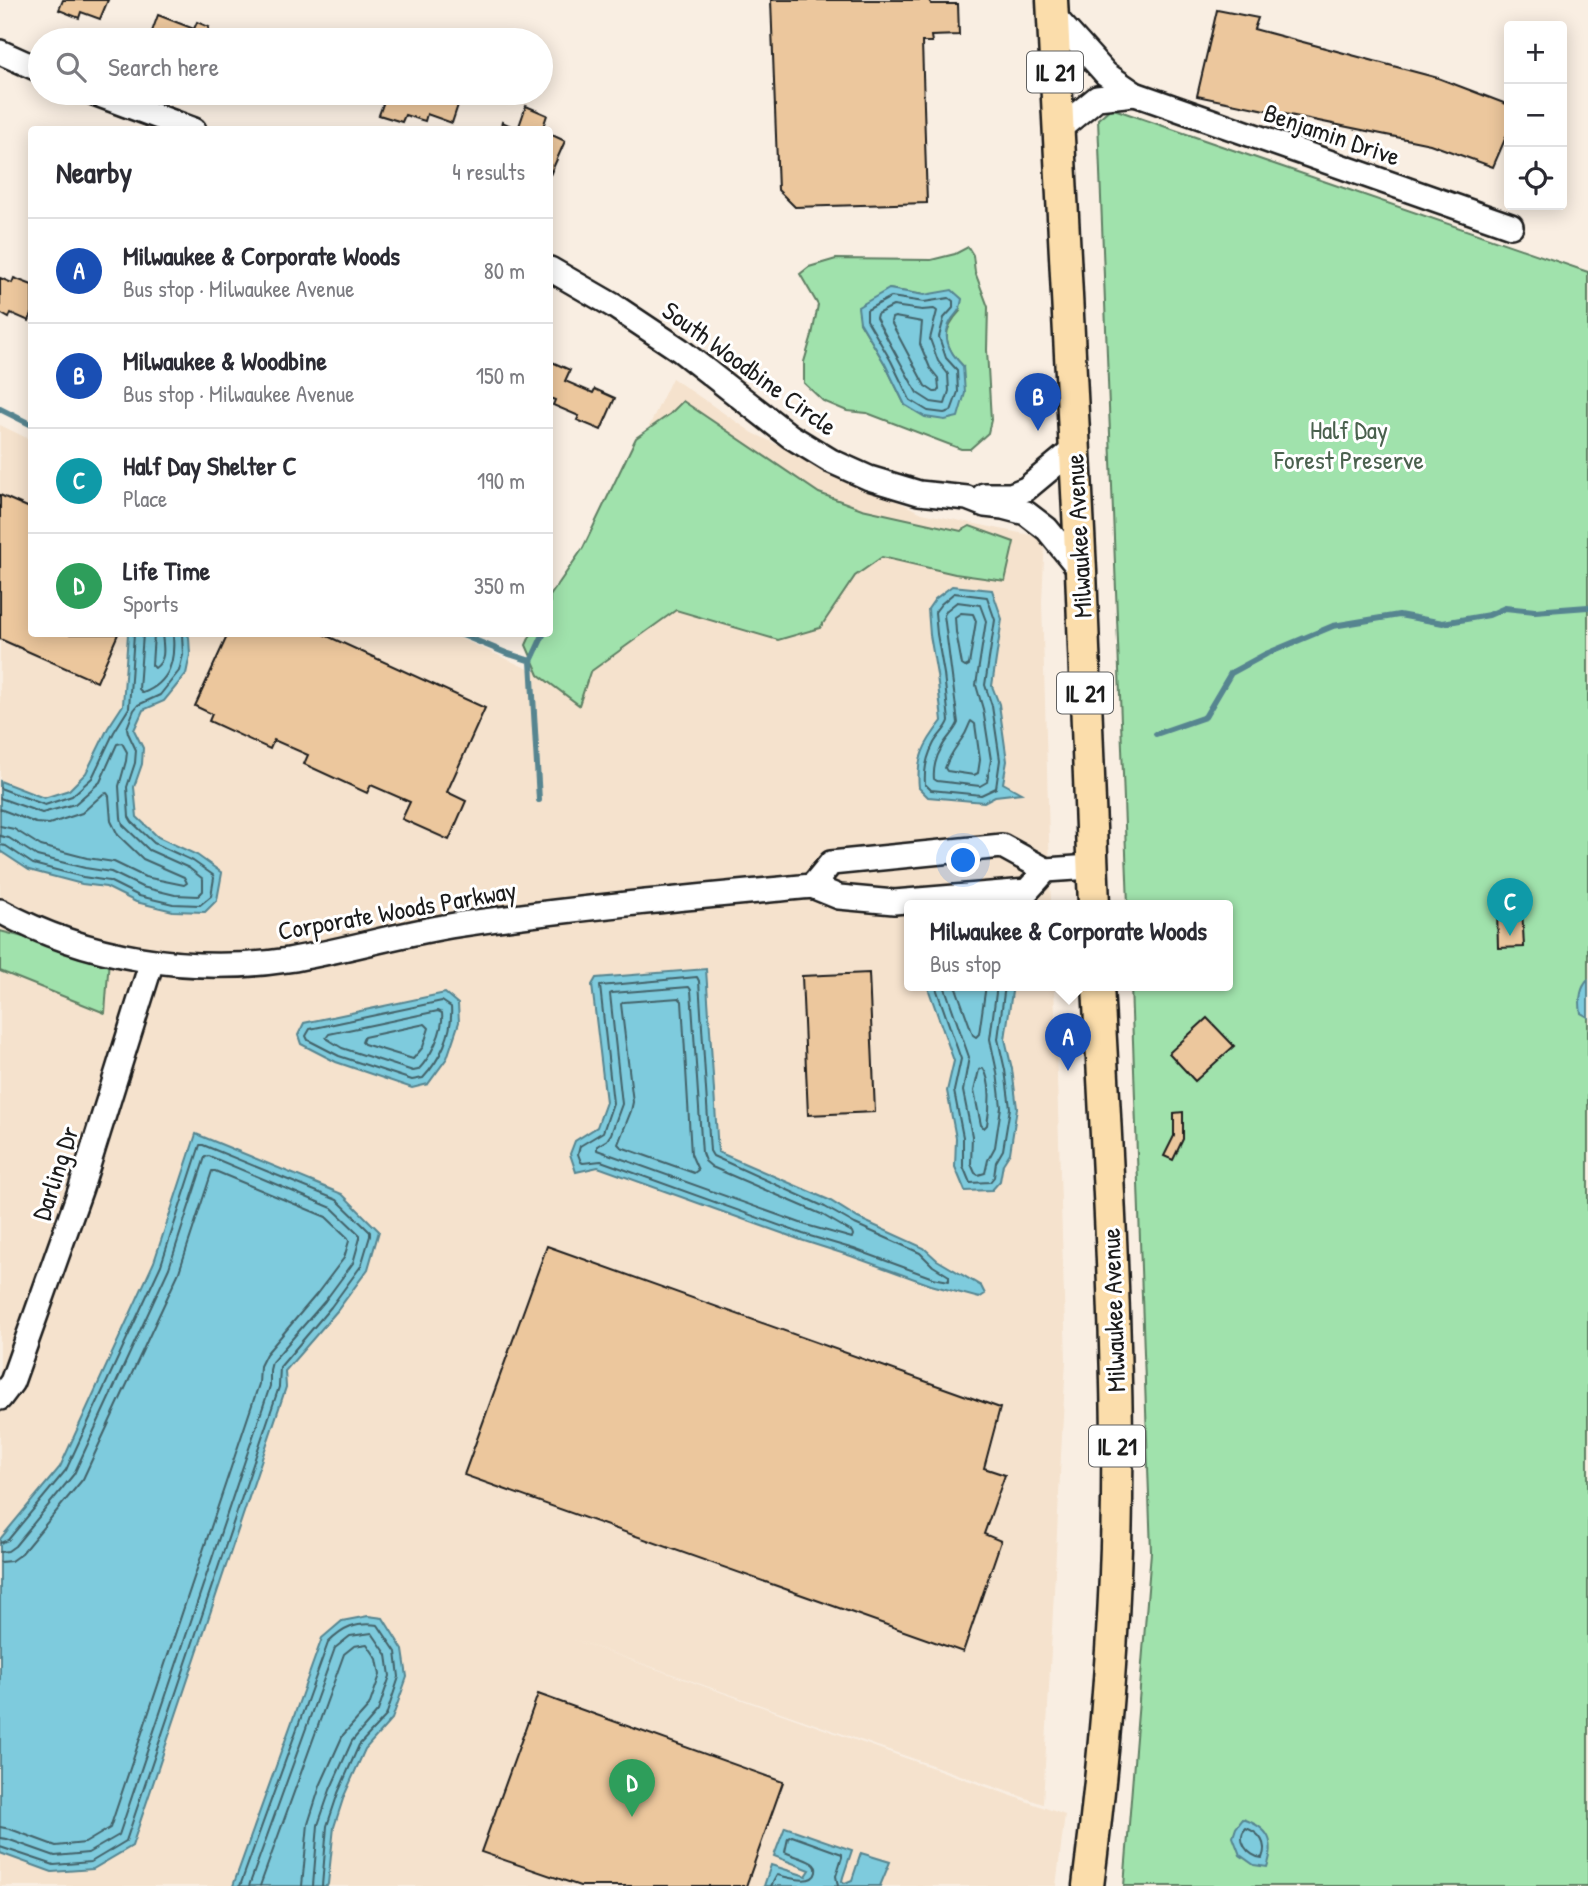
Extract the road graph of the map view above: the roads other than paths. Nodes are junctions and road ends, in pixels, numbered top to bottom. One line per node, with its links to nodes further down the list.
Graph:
1 (1052, 7): 4 (street, Benjamin Drive); 7 (main road, Milwaukee Avenue / IL 21)
2 (0, 52): 3 (street)
3 (28, 65)
4 (1135, 94): 7 (street, Benjamin Drive); 8 (street, Benjamin Drive)
5 (126, 105): 6 (street)
6 (183, 126)
7 (1058, 130): 10 (main road, Milwaukee Avenue / IL 21)
8 (1511, 226)
9 (553, 271): 11 (street, South Woodbine Circle)
10 (1074, 449): 11 (street, South Woodbine Circle); 12 (main road, Milwaukee Avenue / IL 21)
11 (967, 498): 12 (street, South Woodbine Circle)
12 (1081, 571): 13 (main road, Milwaukee Avenue / IL 21)
13 (1091, 867): 14 (street); 17 (main road, Milwaukee Avenue / IL 21)
14 (1046, 870): 15 (street); 16 (street, Corporate Woods Parkway)
15 (812, 886): 18 (street, Corporate Woods Parkway); 20 (street, Corporate Woods Parkway)
16 (918, 900)
17 (1094, 900)
18 (904, 901)
19 (0, 911): 20 (street, Corporate Woods Parkway)
20 (152, 961): 22 (street, Darling Dr)
21 (1098, 991): 23 (main road, Milwaukee Avenue / IL 21)
22 (0, 1398)
23 (1088, 1886)

